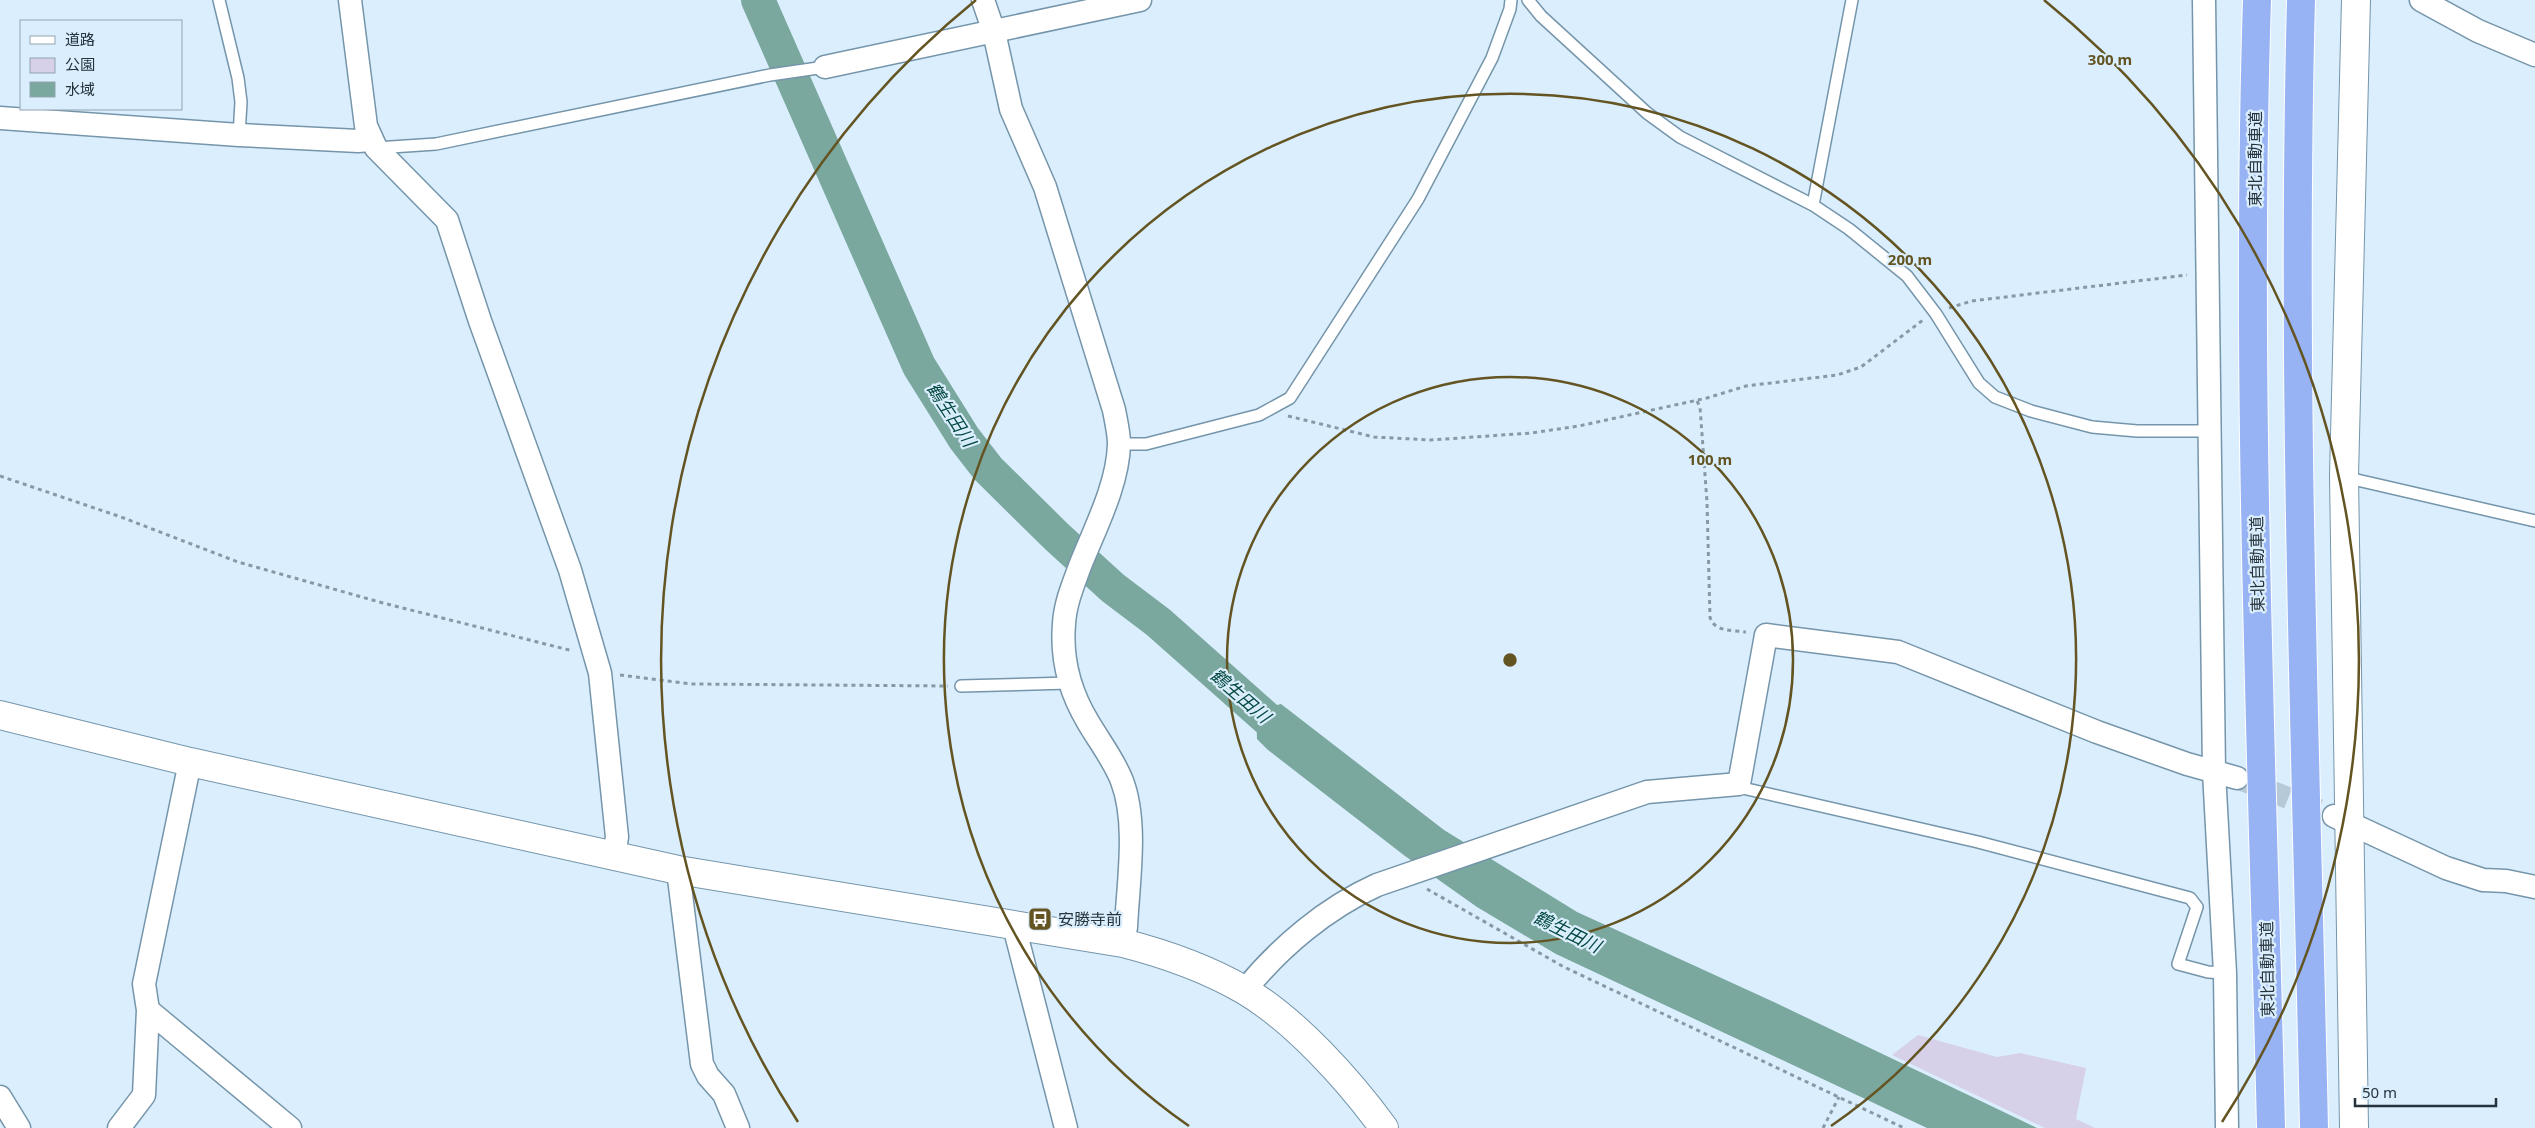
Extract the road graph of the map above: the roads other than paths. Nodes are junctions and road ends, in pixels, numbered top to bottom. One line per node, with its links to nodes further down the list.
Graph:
1 (219, 0): 17 (lane)
2 (350, 0): 18 (street)
3 (982, 0): 13 (street)
4 (1140, 0): 13 (street)
5 (1511, 0): 21 (lane)
6 (1528, 0): 19 (lane)
7 (1852, 0): 19 (lane)
8 (2204, 0): 20 (street)
9 (2257, 0): 48 (highway, 東北自動車道)
10 (2301, 0): 49 (highway)
11 (2356, 0): 22 (street)
12 (2421, 0): 14 (street)
13 (994, 32): 15 (street); 21 (street)
14 (2535, 55)
15 (816, 68): 18 (lane)
16 (0, 118): 17 (street)
17 (238, 135): 18 (street)
18 (374, 144): 32 (street)
19 (1813, 205): 20 (lane)
20 (2210, 430): 28 (street)
21 (1119, 444): 24 (street)
22 (2344, 476): 23 (lane); 31 (street)
23 (2535, 521)
24 (1069, 682): 25 (lane); 36 (street)
25 (961, 686)
26 (0, 715): 27 (street)
27 (190, 762): 32 (street); 39 (street)
28 (2214, 772): 29 (street); 30 (street); 37 (street)
29 (2237, 778)
30 (1739, 784): 37 (lane); 38 (street)
31 (2342, 820): 34 (street); 50 (street)
32 (614, 856): 33 (street)
33 (678, 870): 35 (street); 44 (street)
34 (2535, 887)
35 (1014, 926): 36 (street); 45 (street)
36 (1123, 943): 38 (street)
37 (2225, 973): 47 (street)
38 (1245, 990): 46 (street)
39 (148, 1010): 42 (street); 43 (street)
40 (0, 1097): 41 (street)
41 (19, 1128)
42 (119, 1128)
43 (290, 1128)
44 (738, 1128)
45 (1066, 1128)
46 (1384, 1128)
47 (2228, 1128)
48 (2271, 1128)
49 (2314, 1128)
50 (2354, 1128)

